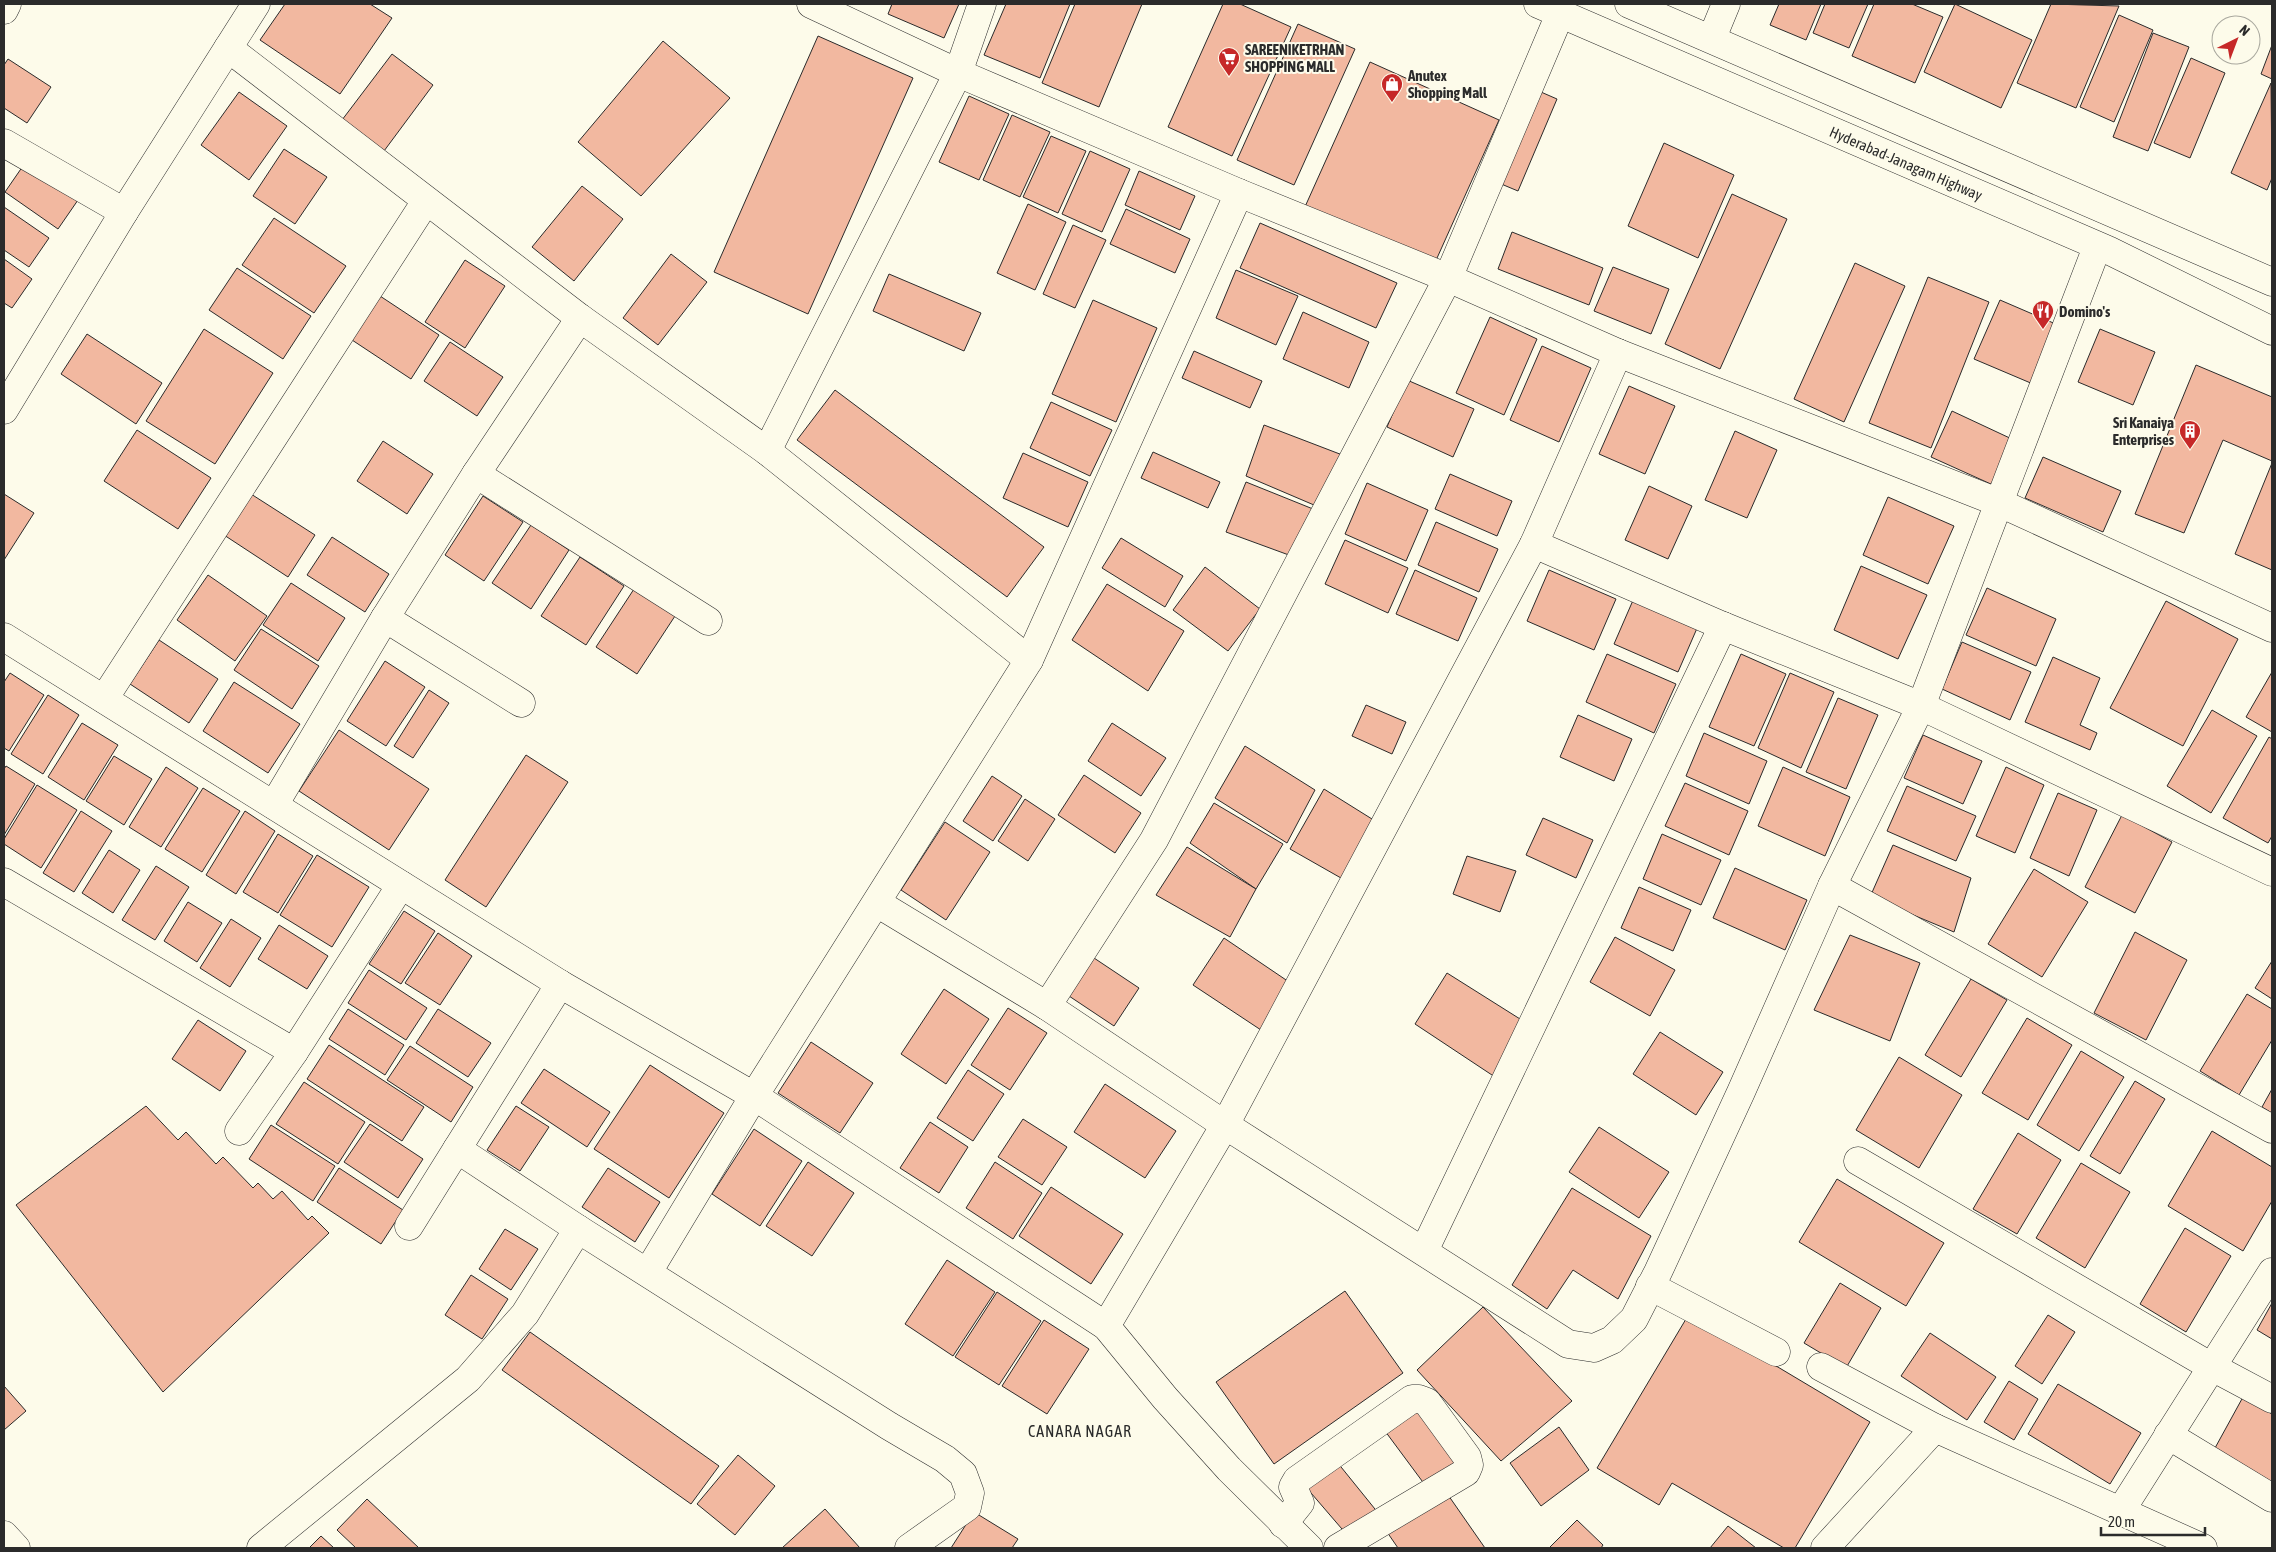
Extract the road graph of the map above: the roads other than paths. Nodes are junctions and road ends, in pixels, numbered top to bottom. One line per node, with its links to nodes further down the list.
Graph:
1 (7, 4): 8 (main road)
2 (256, 4): 10 (main road)
3 (811, 4): 11 (main road)
4 (982, 4): 11 (main road)
5 (1630, 4): 9 (main road)
6 (1726, 4): 9 (main road)
7 (1549, 9): 16 (main road, Hyderabad-Janagam Highway); 17 (main road)
8 (4, 10)
9 (1712, 38): 18 (main road)
10 (228, 48): 14 (main road); 15 (main road)
11 (958, 73): 13 (main road); 23 (main road)
12 (4, 143): 15 (main road)
13 (1239, 193): 17 (main road); 32 (main road)
14 (426, 201): 19 (main road); 33 (main road)
15 (124, 212): 22 (main road)
16 (2097, 247): 20 (main road, Hyderabad-Janagam Highway); 25 (main road)
17 (1448, 278): 21 (main road); 43 (main road)
18 (2272, 282)
19 (580, 318): 23 (main road); 24 (main road)
20 (2272, 331)
21 (1618, 353): 25 (main road); 26 (main road)
22 (4, 410)
23 (767, 451): 32 (main road)
24 (476, 474): 27 (main road); 28 (main road)
25 (2000, 503): 30 (main road); 35 (main road)
26 (1534, 544): 29 (main road); 46 (main road)
27 (385, 618): 34 (main road); 36 (main road)
28 (708, 621)
29 (1723, 626): 35 (main road); 53 (main road)
30 (2272, 628)
31 (4, 637): 33 (main road)
32 (1029, 660): 41 (main road)
33 (104, 699): 36 (main road)
34 (521, 703)
35 (1921, 706): 37 (main road); 40 (main road)
36 (274, 805): 39 (main road)
37 (2272, 872)
38 (4, 882): 44 (main road)
39 (401, 885): 42 (main road); 44 (main road)
40 (1832, 886): 47 (main road); 56 (main road)
41 (877, 904): 43 (main road); 45 (main road)
42 (560, 984): 45 (main road); 49 (main road)
43 (1047, 1006): 46 (main road)
44 (294, 1052): 48 (main road)
45 (754, 1096): 54 (main road); 57 (main road)
46 (1225, 1125): 53 (main road); 57 (main road)
47 (2272, 1129)
48 (239, 1131)
49 (457, 1149): 51 (main road); 52 (main road)
50 (1858, 1161): 60 (main road)
51 (409, 1226)
52 (578, 1229): 54 (main road); 69 (main road)
53 (1424, 1251): 56 (main road)
54 (648, 1272): 70 (main road)
55 (2272, 1272): 60 (main road)
56 (1650, 1286): 58 (main road)
57 (1106, 1326): 66 (main road)
58 (1776, 1352)
59 (1821, 1367): 62 (main road)
60 (2212, 1367): 61 (main road); 63 (main road)
61 (2272, 1399)
62 (1934, 1428): 65 (main road); 73 (main road)
63 (2168, 1435): 64 (main road); 65 (main road)
64 (2272, 1498)
65 (2120, 1512): 74 (main road)
66 (1283, 1524): 71 (main road); 72 (main road)
67 (4, 1535): 68 (main road)
68 (16, 1548)
69 (262, 1548)
70 (909, 1548)
71 (1309, 1548)
72 (1338, 1548)
73 (1825, 1548)
74 (2203, 1548)

